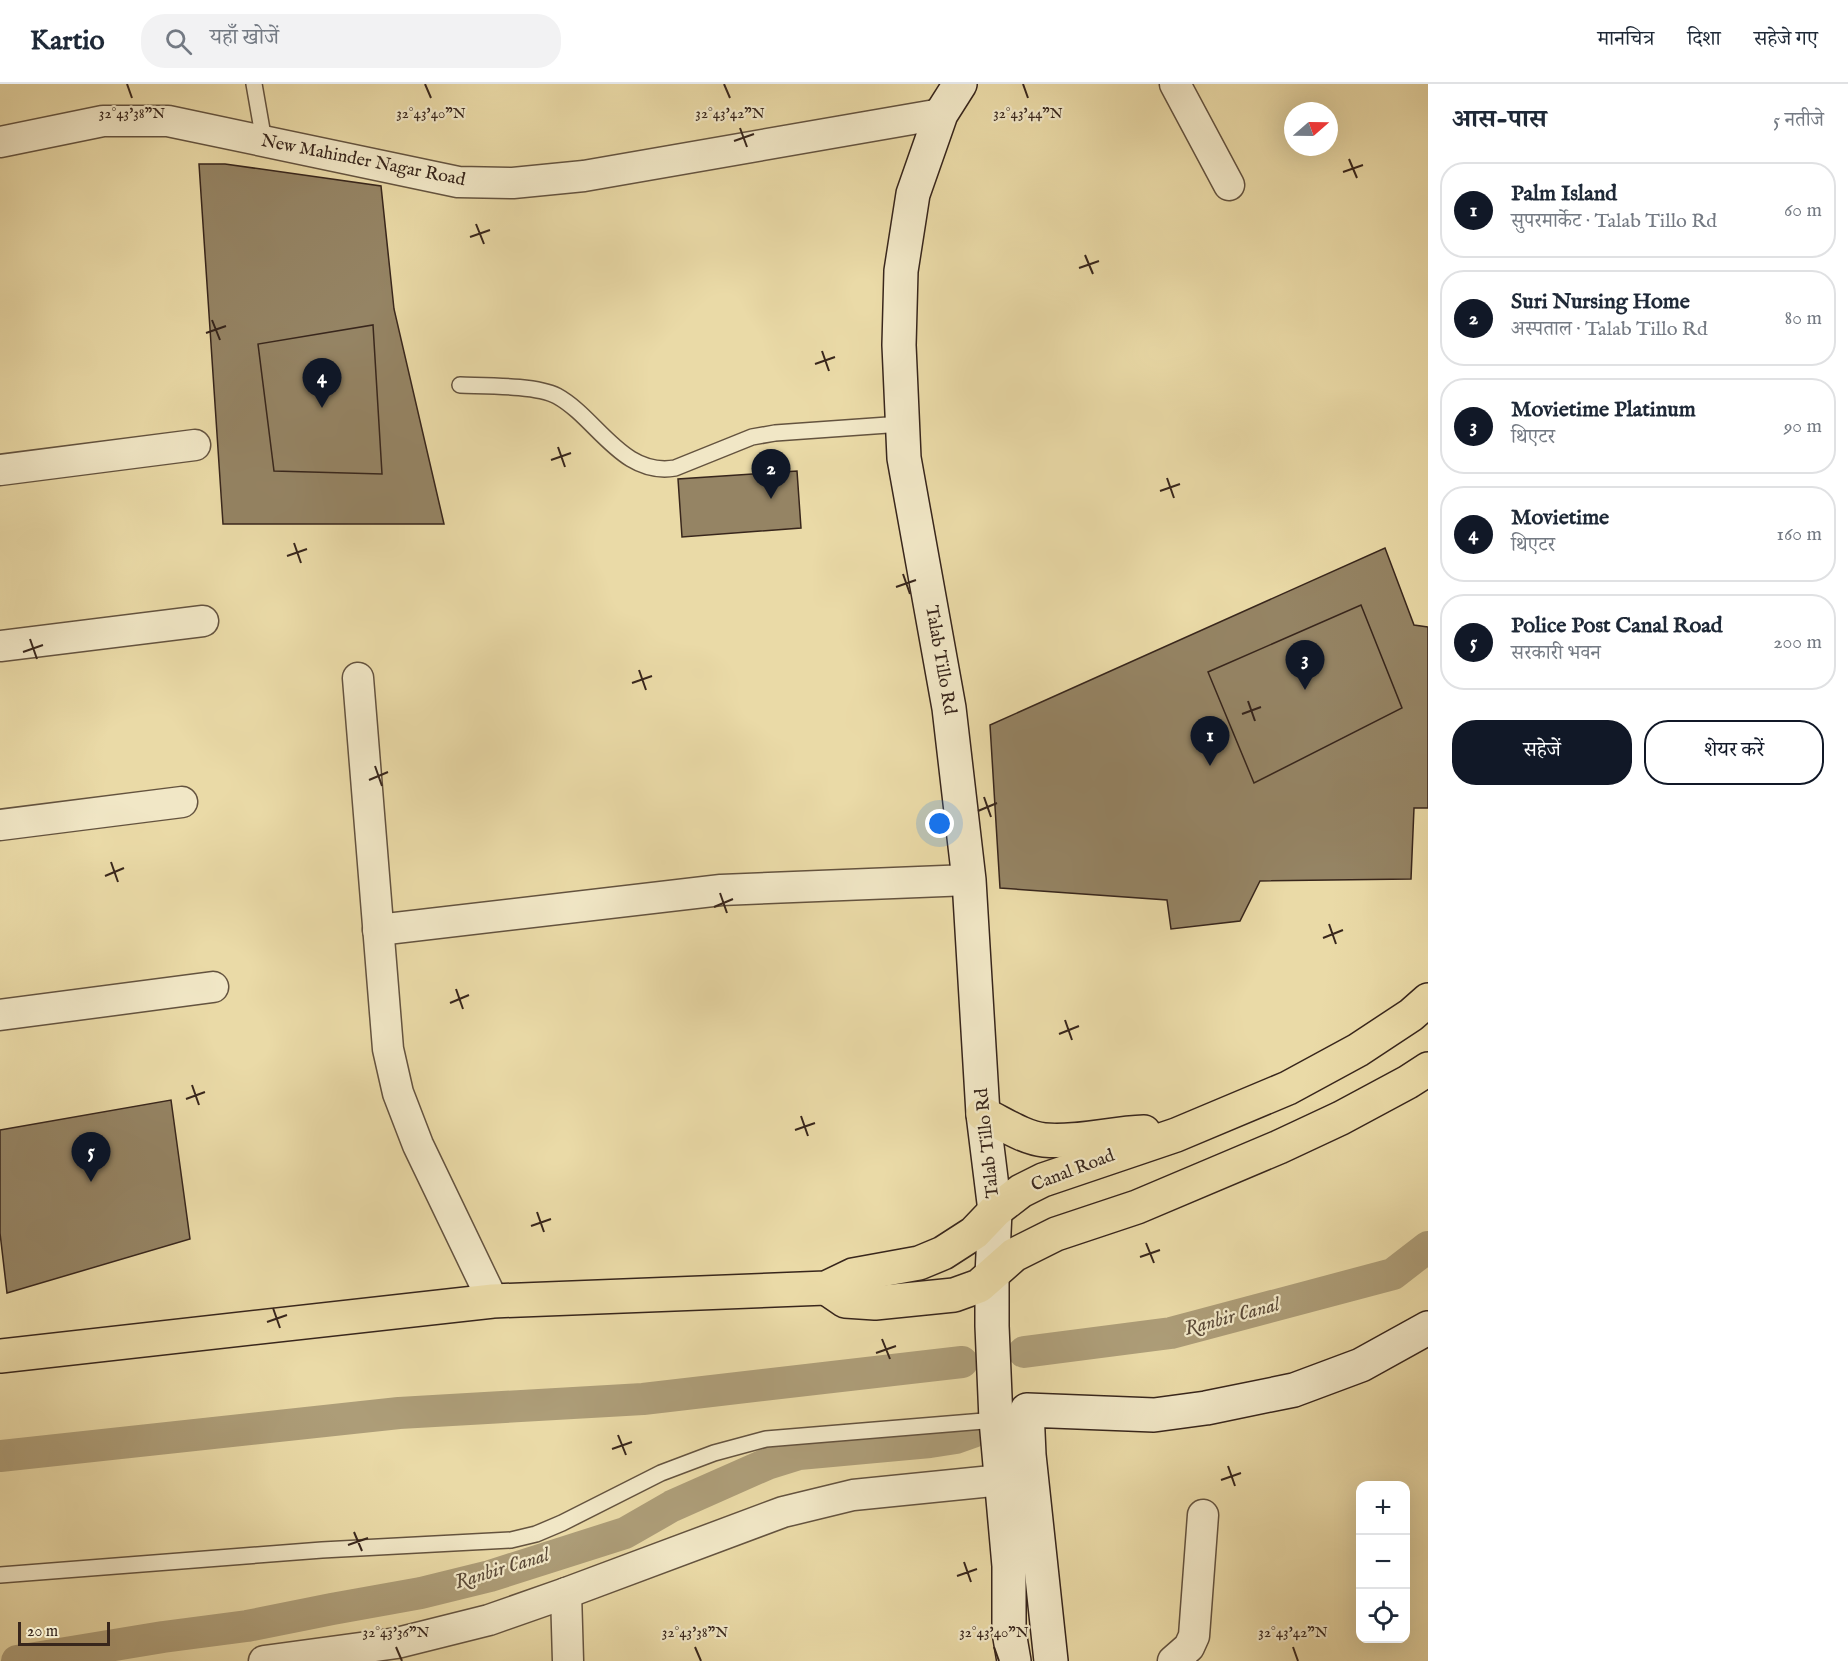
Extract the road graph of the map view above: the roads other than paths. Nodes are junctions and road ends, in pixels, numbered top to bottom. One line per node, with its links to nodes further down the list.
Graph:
1 (254, 84): 5 (lane)
2 (960, 84): 4 (main road, Talab Tillo Rd)
3 (1175, 84): 7 (street)
4 (941, 114): 5 (street, New Mahinder Nagar Road); 9 (main road, Talab Tillo Rd)
5 (264, 141): 6 (street, New Mahinder Nagar Road)
6 (0, 142)
7 (1229, 185)
8 (460, 385): 9 (lane)
9 (902, 424): 17 (main road, Talab Tillo Rd)
10 (195, 445): 11 (street)
11 (0, 470)
12 (202, 621): 13 (street)
13 (0, 646)
14 (358, 678): 18 (street)
15 (182, 802): 16 (street)
16 (0, 825)
17 (969, 880): 18 (street); 23 (main road, Talab Tillo Rd)
18 (378, 930): 28 (street)
19 (213, 987): 21 (street)
20 (1428, 1000): 24 (highway, Canal Road)
21 (0, 1015)
22 (1428, 1069): 26 (highway)
23 (983, 1114): 24 (highway); 25 (main road, Talab Tillo Rd)
24 (1185, 1131): 25 (highway, Canal Road)
25 (995, 1211): 26 (main road); 27 (highway, Canal Road)
26 (1003, 1266): 27 (highway); 31 (main road)
27 (826, 1288): 28 (highway)
28 (492, 1301): 30 (highway)
29 (1428, 1328): 39 (main road)
30 (0, 1356)
31 (996, 1420): 32 (main road); 34 (lane)
32 (1002, 1480): 35 (street); 38 (main road)
33 (1203, 1515): 40 (street)
34 (0, 1575)
35 (566, 1593): 36 (street); 37 (street)
36 (264, 1661)
37 (567, 1661)
38 (1014, 1661)
39 (1051, 1661)
40 (1173, 1661)

